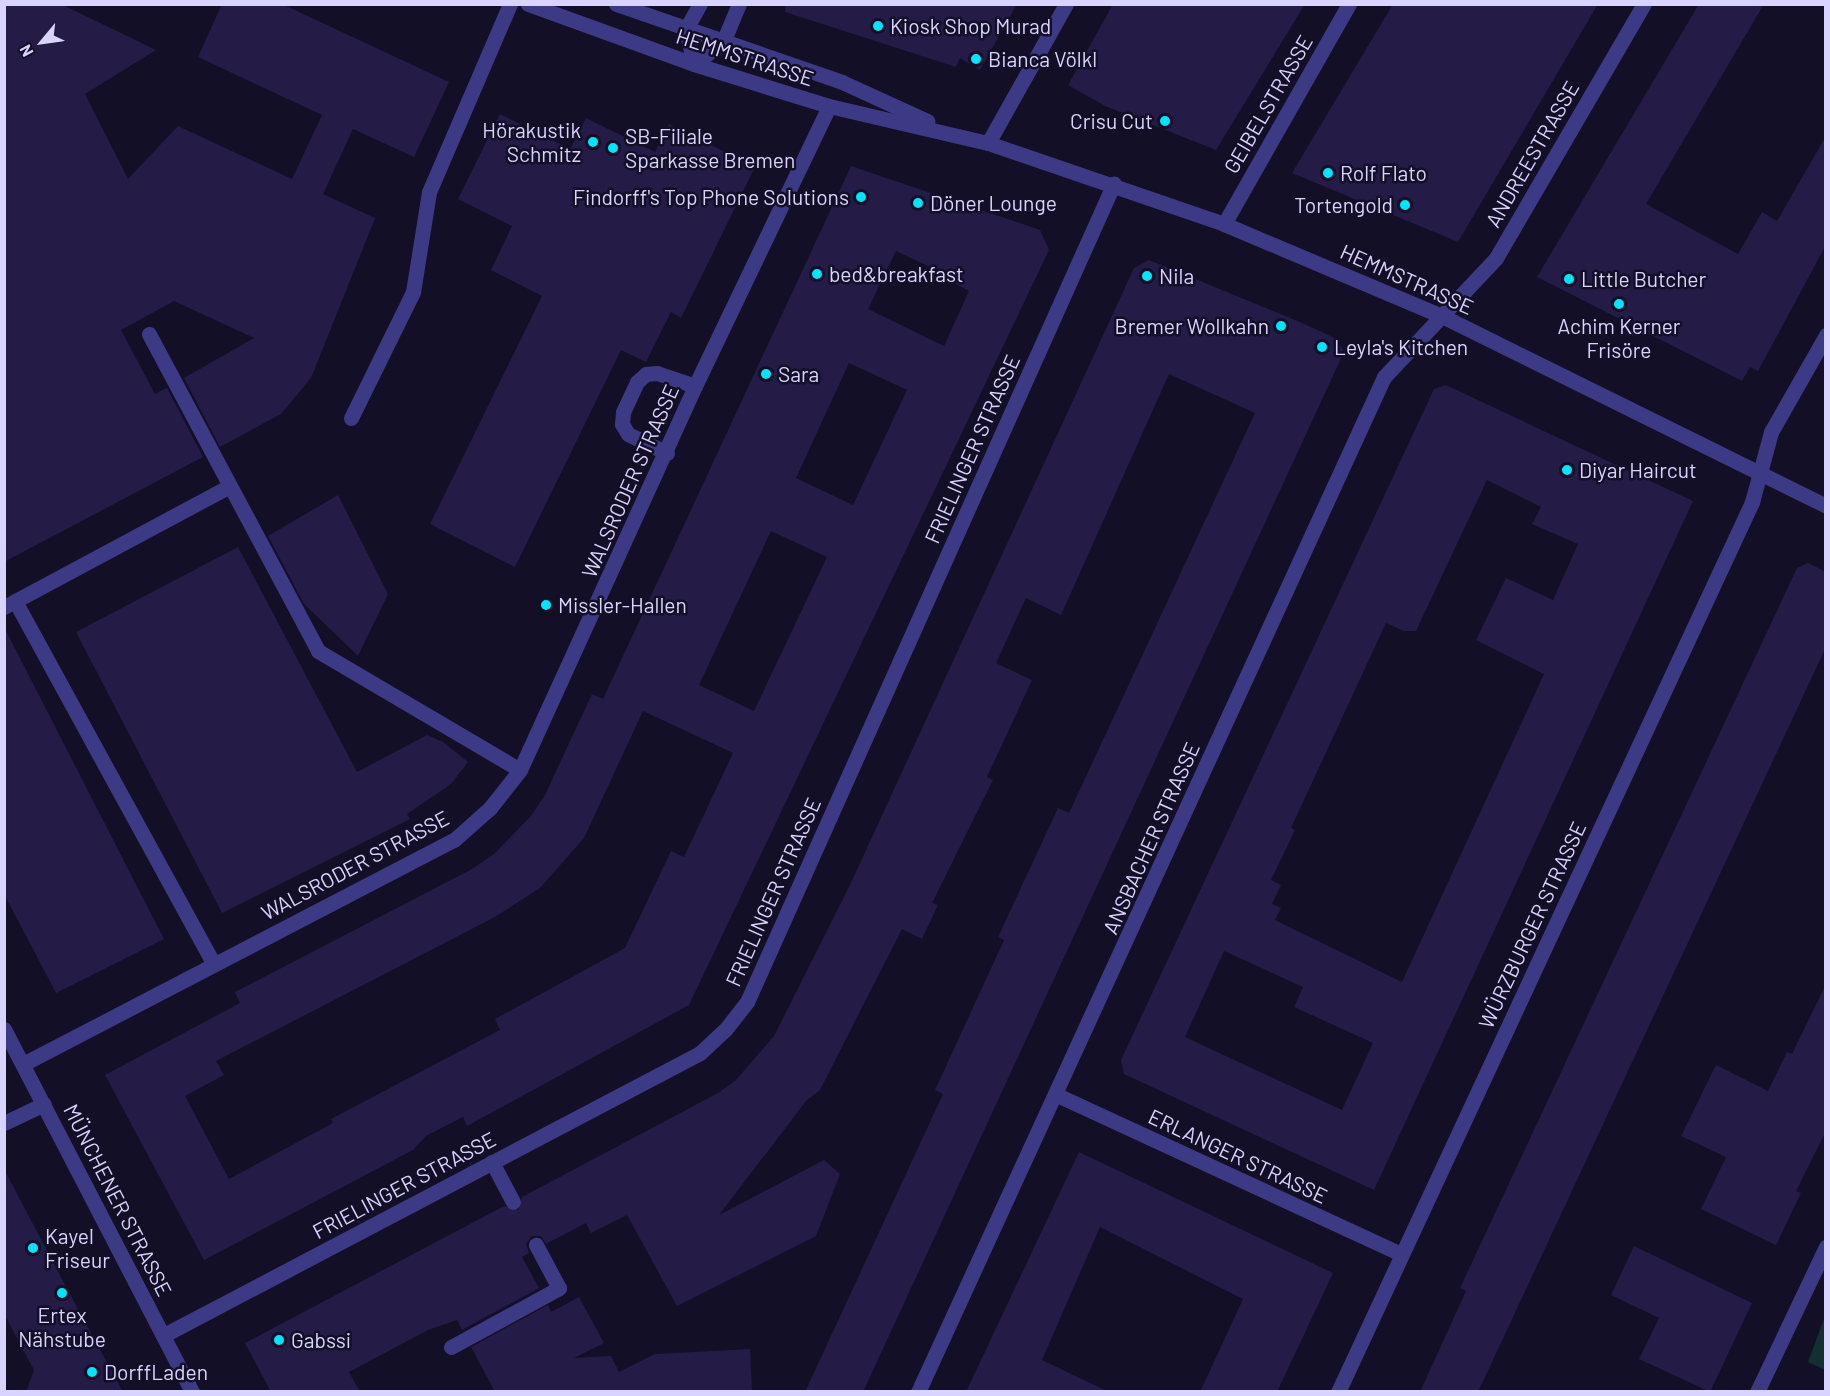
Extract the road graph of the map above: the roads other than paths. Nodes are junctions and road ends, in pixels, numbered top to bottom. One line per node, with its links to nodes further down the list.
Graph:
1 (510, 4): 21 (street)
2 (528, 4): 11 (street, HEMMSTRASSE)
3 (616, 4): 9 (street, HEMMSTRASSE)
4 (700, 4): 9 (street)
5 (740, 4): 10 (street)
6 (1066, 4): 14 (street)
7 (1348, 4): 16 (street, GEIBELSTRASSE)
8 (1644, 4): 17 (street, ANDREESTRASSE)
9 (686, 29): 10 (street, HEMMSTRASSE); 11 (street)
10 (723, 42): 11 (street); 13 (street, HEMMSTRASSE)
11 (694, 64): 12 (street, HEMMSTRASSE)
12 (829, 106): 13 (street, HEMMSTRASSE); 20 (street, WALSRODER STRASSE)
13 (954, 133): 14 (street, HEMMSTRASSE)
14 (988, 143): 15 (street, HEMMSTRASSE)
15 (1114, 183): 16 (street, HEMMSTRASSE); 34 (street, FRIELINGER STRASSE)
16 (1224, 224): 17 (street, HEMMSTRASSE)
17 (1442, 315): 23 (street, HEMMSTRASSE); 31 (street, ANSBACHER STRASSE)
18 (149, 334): 24 (street)
19 (1826, 335): 23 (street, WÜRZBURGER STRASSE)
20 (695, 386): 22 (street, WALSRODER STRASSE); 22 (street)
21 (351, 418)
22 (667, 453): 27 (street, WALSRODER STRASSE)
23 (1758, 473): 25 (street, HEMMSTRASSE); 38 (street, WÜRZBURGER STRASSE)
24 (230, 486): 26 (street); 27 (street)
25 (1826, 506)
26 (10, 604): 28 (street)
27 (520, 770): 28 (street, WALSRODER STRASSE)
28 (214, 964): 30 (street, WALSRODER STRASSE)
29 (4, 1029): 30 (street, MÜNCHENER STRASSE)
30 (23, 1064): 32 (street, MÜNCHENER STRASSE)
31 (1058, 1095): 38 (street, ERLANGER STRASSE); 42 (street, ANSBACHER STRASSE)
32 (44, 1104): 33 (street); 39 (street, MÜNCHENER STRASSE)
33 (4, 1123)
34 (492, 1162): 35 (street); 39 (street, FRIELINGER STRASSE)
35 (513, 1202)
36 (536, 1245): 40 (street)
37 (1826, 1247): 44 (street)
38 (1401, 1254): 43 (street, WÜRZBURGER STRASSE)
39 (164, 1335): 41 (street, MÜNCHENER STRASSE)
40 (451, 1347)
41 (192, 1392)
42 (918, 1392)
43 (1338, 1392)
44 (1757, 1392)

